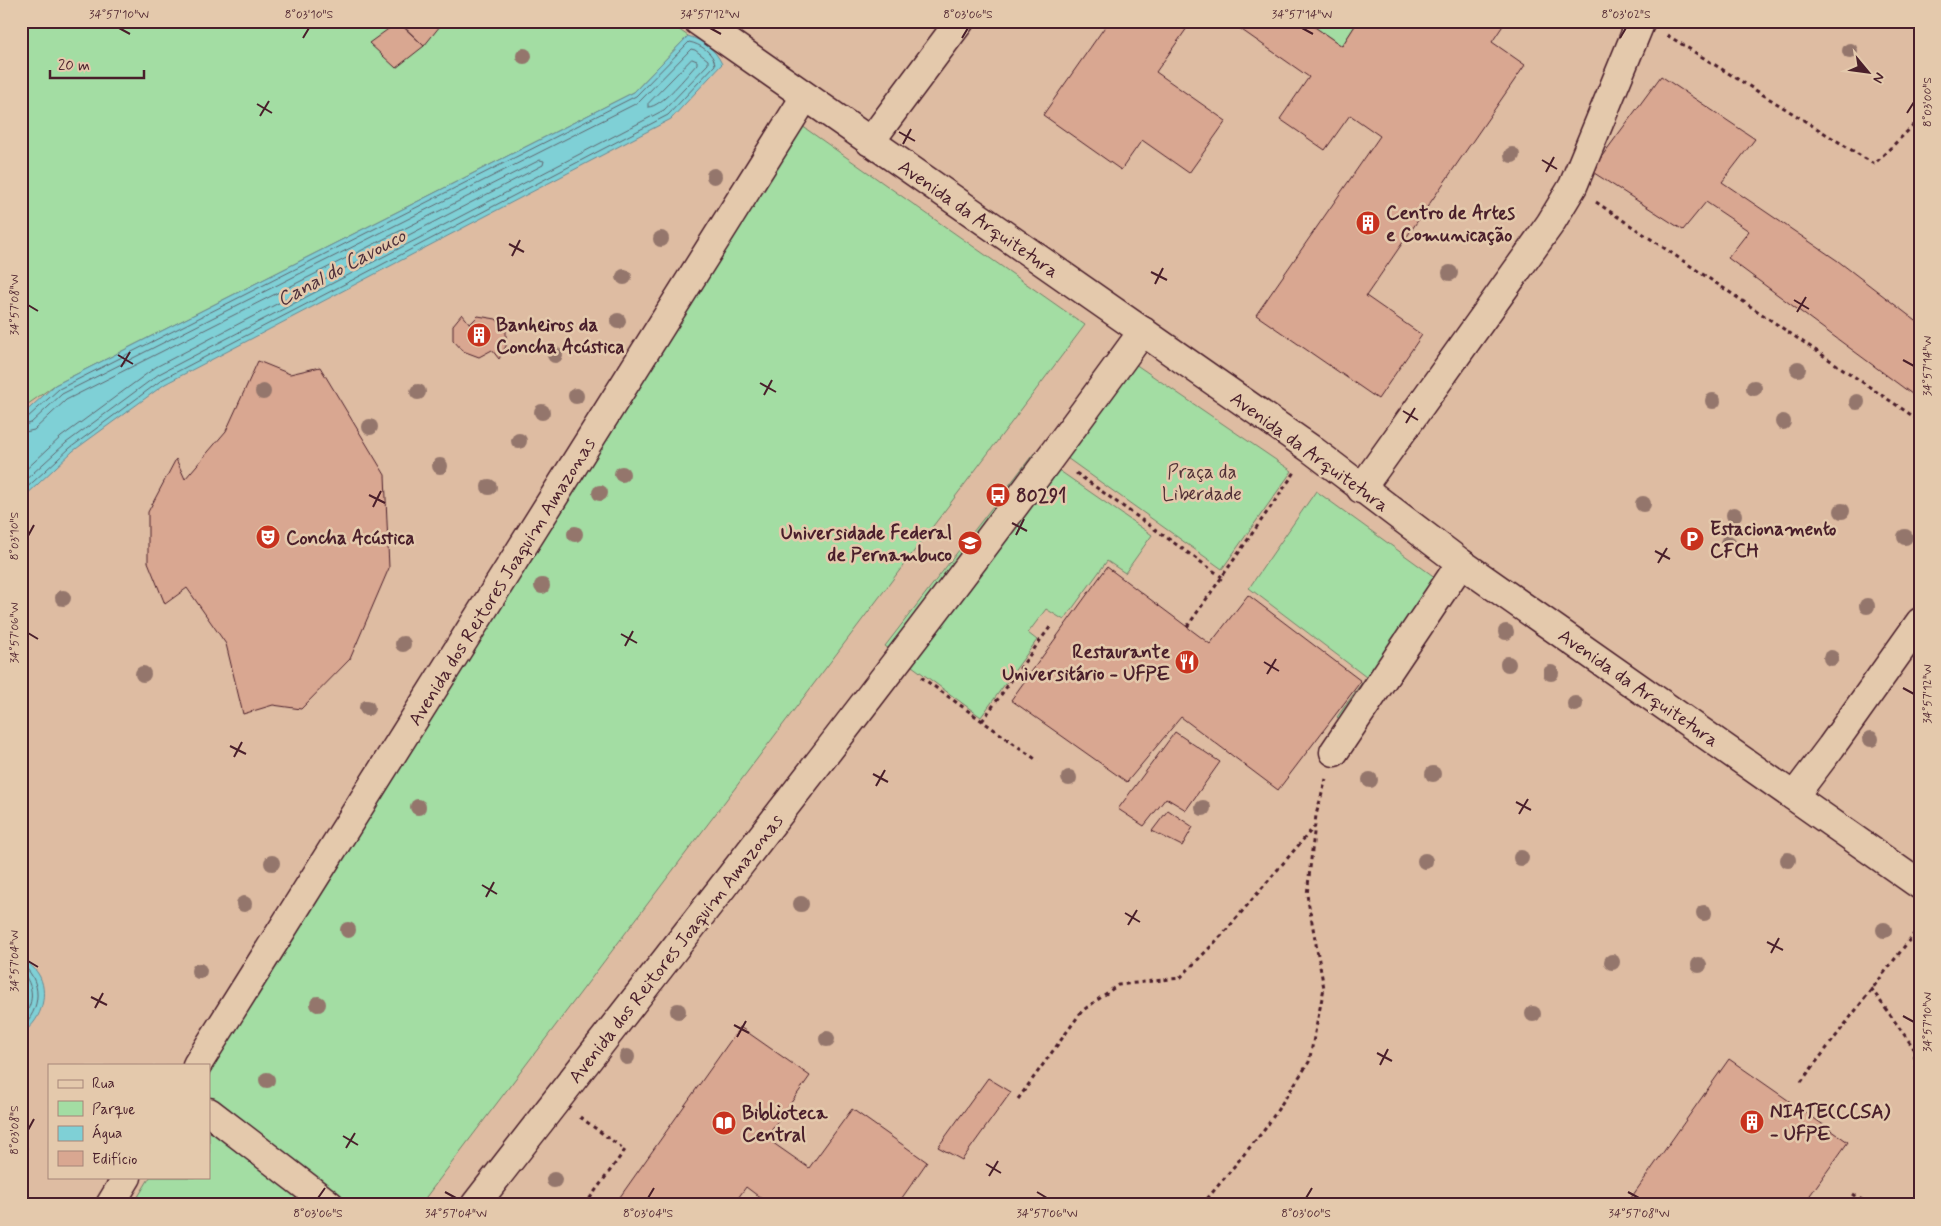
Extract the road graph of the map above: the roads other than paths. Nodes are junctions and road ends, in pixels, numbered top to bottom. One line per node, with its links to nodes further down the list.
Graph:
1 (698, 21): 4 (street, Avenida da Arquitetura)
2 (960, 21): 5 (street)
3 (1651, 26): 7 (street)
4 (805, 98): 5 (street, Avenida da Arquitetura); 13 (street, Avenida dos Reitores Joaquim Amazonas)
5 (870, 142): 6 (street, Avenida da Arquitetura)
6 (1143, 331): 7 (street, Avenida da Arquitetura); 18 (street, Avenida dos Reitores Joaquim Amazonas)
7 (1362, 489): 8 (street, Avenida da Arquitetura)
8 (1461, 563): 10 (street); 11 (street, Avenida da Arquitetura)
9 (1920, 622): 11 (street)
10 (1334, 752)
11 (1794, 796): 12 (street, Avenida da Arquitetura)
12 (1920, 885)
13 (198, 1064)
14 (210, 1113): 17 (street)
15 (126, 1178): 16 (street)
16 (110, 1205)
17 (330, 1205)
18 (475, 1205)

